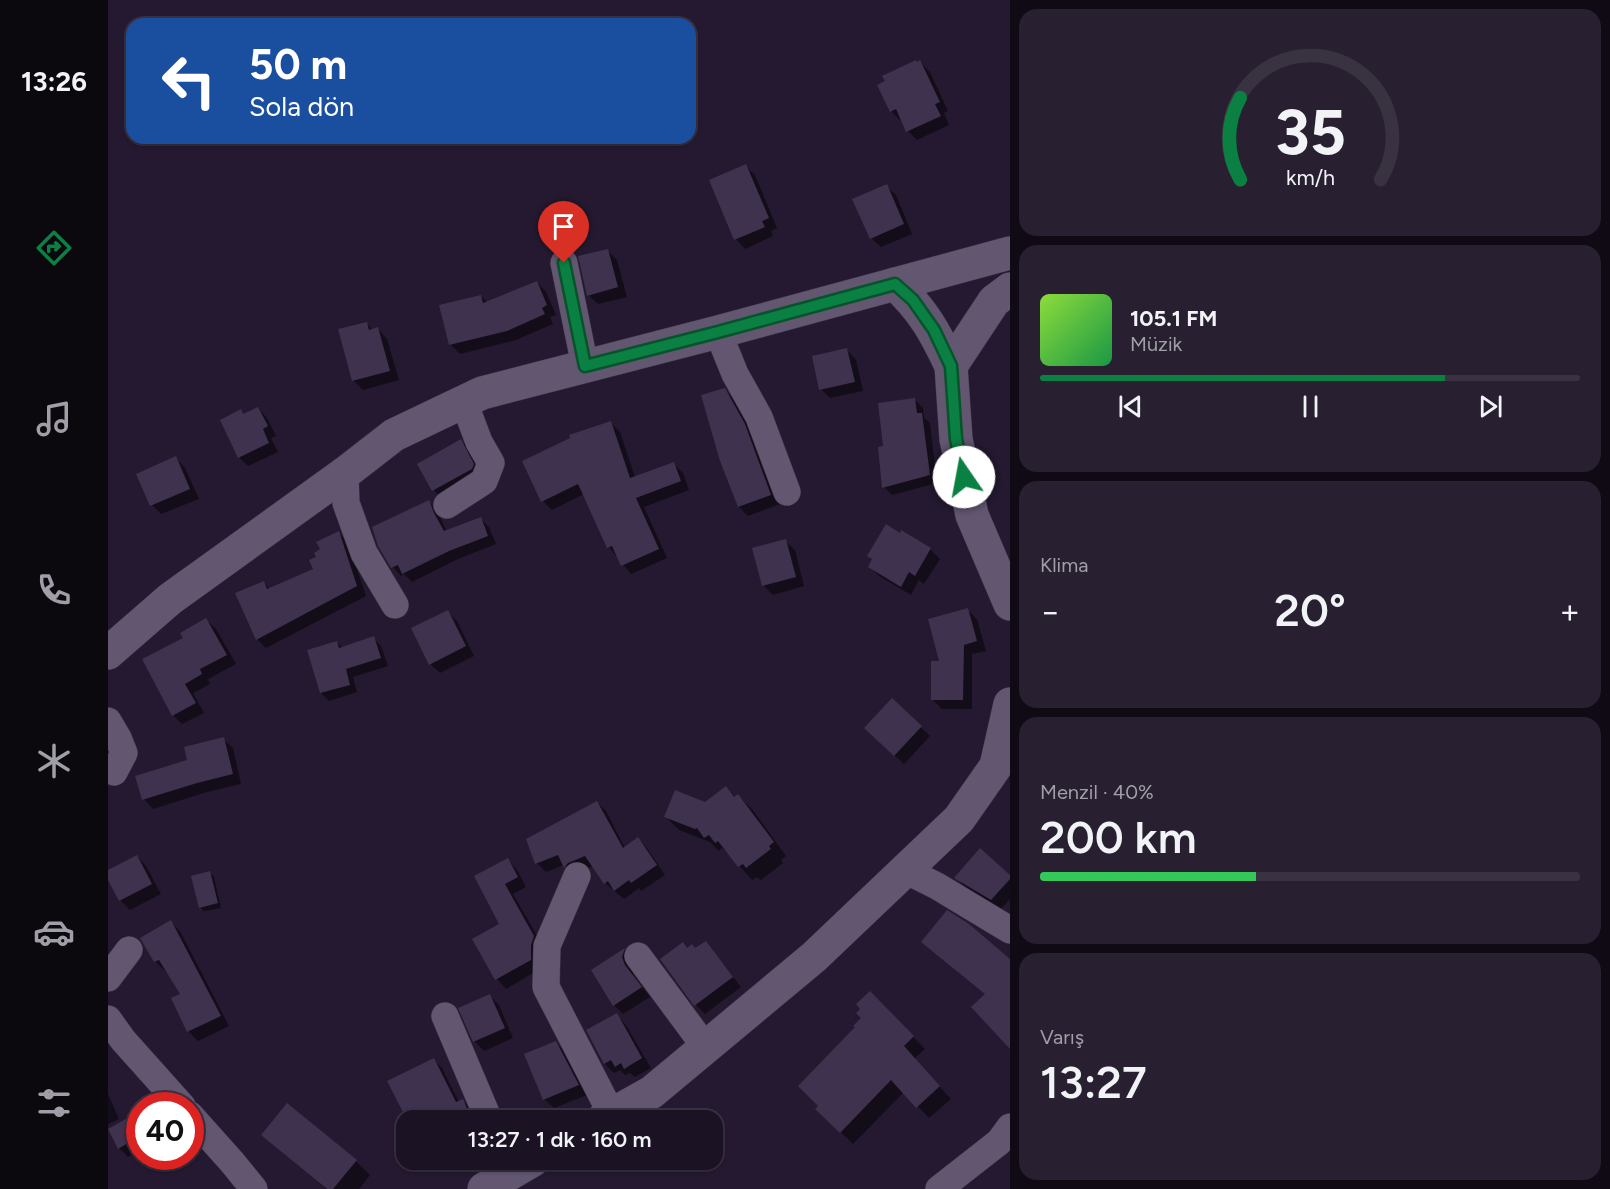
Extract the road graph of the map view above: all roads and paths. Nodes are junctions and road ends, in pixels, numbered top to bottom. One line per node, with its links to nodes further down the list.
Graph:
1 (1010, 254): 3 (street)
2 (564, 263): 6 (street)
3 (895, 284): 5 (street); 7 (street)
4 (1010, 289): 7 (street)
5 (718, 332): 6 (street); 10 (street)
6 (585, 366): 8 (street)
7 (951, 366): 12 (street)
8 (464, 402): 9 (street); 11 (street)
9 (345, 473): 13 (street); 14 (street)
10 (787, 492)
11 (447, 505)
12 (1010, 603)
13 (395, 605)
14 (108, 653)
15 (1010, 704): 18 (street)
16 (108, 721): 17 (street)
17 (114, 772)
18 (905, 870): 20 (street); 26 (street)
19 (577, 876): 29 (street)
20 (1010, 930)
21 (129, 950): 23 (street)
22 (638, 956): 26 (street)
23 (108, 978)
24 (445, 1016): 28 (street)
25 (108, 1019): 27 (street)
26 (706, 1048): 30 (street)
27 (169, 1092)
28 (485, 1110)
29 (603, 1110)
30 (621, 1110)
31 (1010, 1127): 34 (street)
32 (204, 1131): 33 (street)
33 (254, 1189)
34 (939, 1189)

